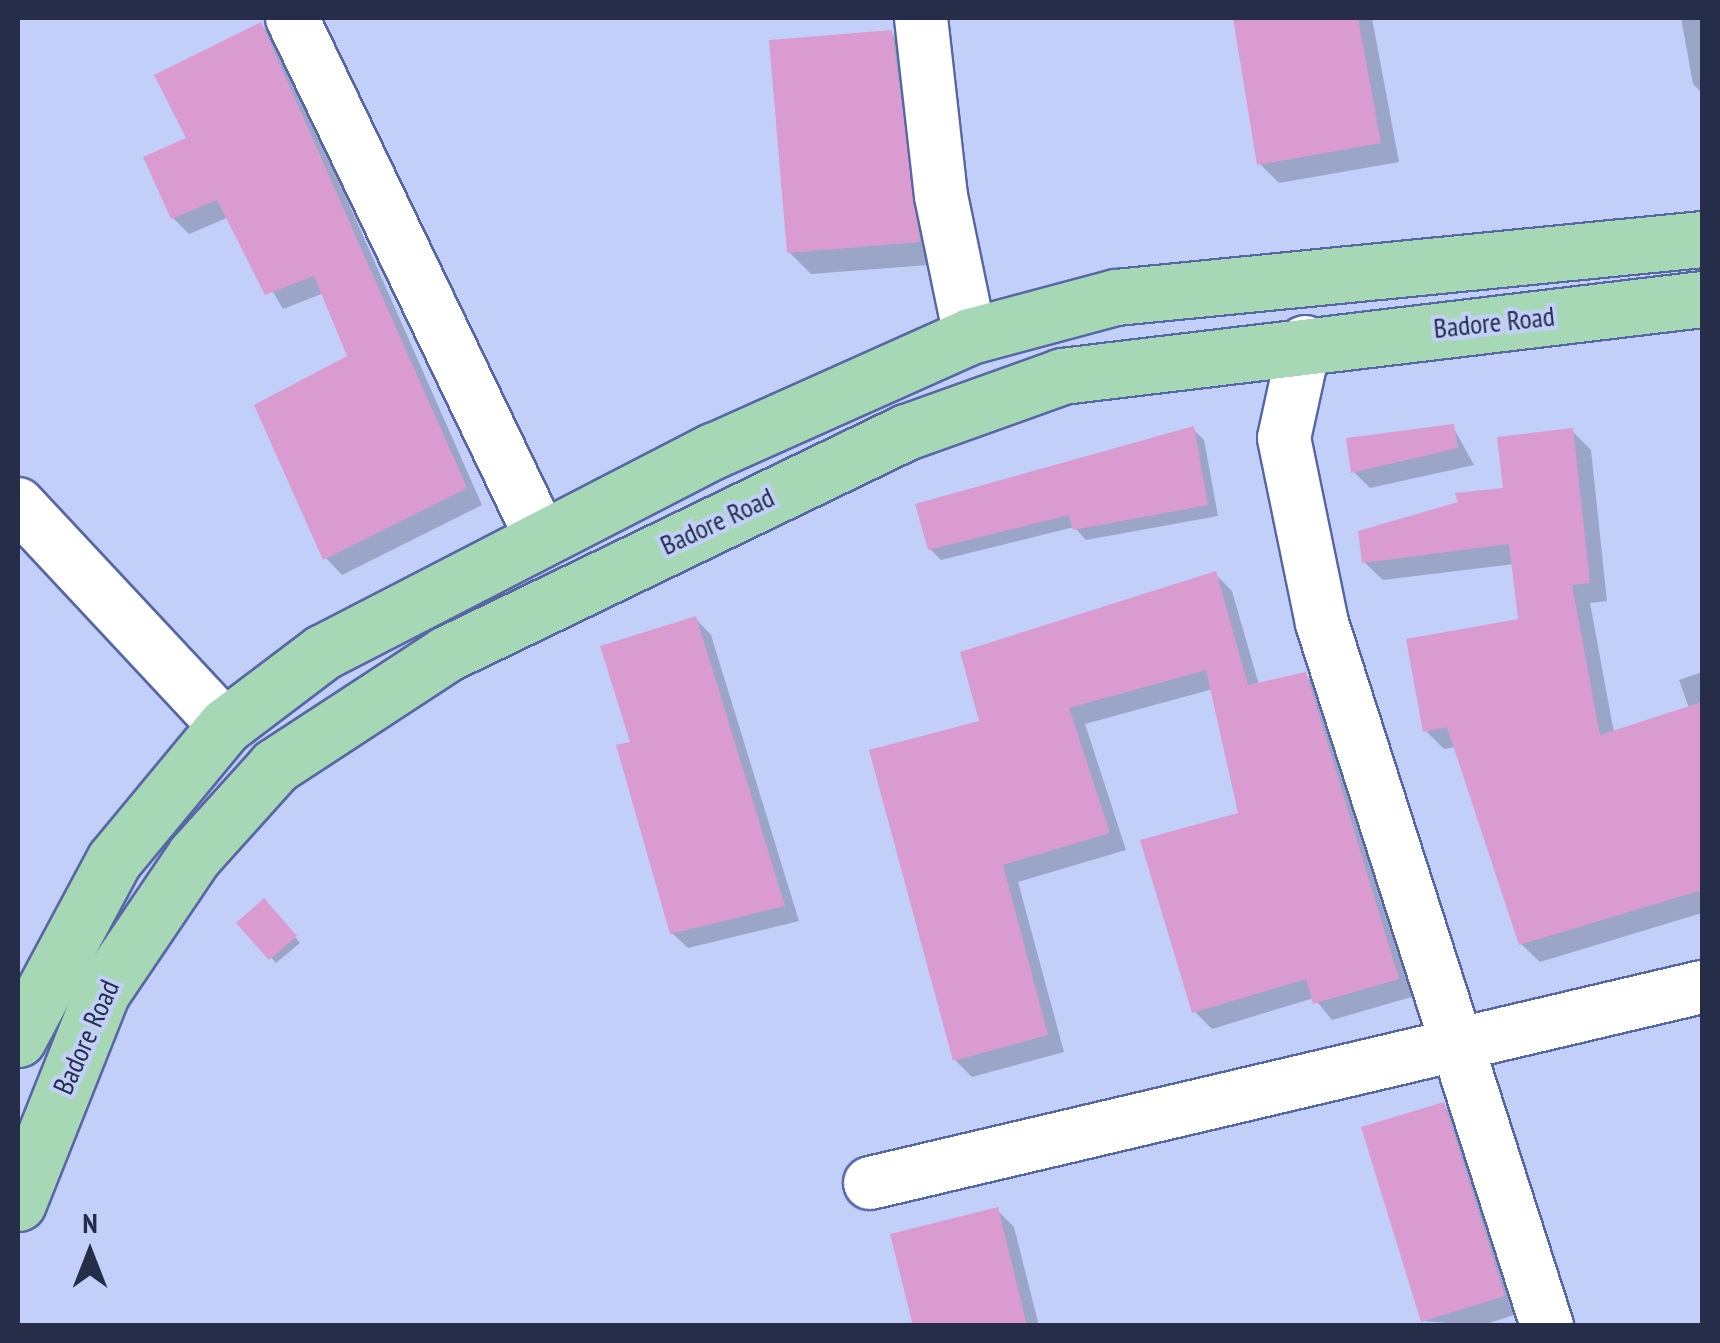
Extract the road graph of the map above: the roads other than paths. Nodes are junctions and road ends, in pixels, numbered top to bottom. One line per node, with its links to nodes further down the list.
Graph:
1 (292, 18): 8 (street)
2 (921, 18): 5 (street)
3 (1702, 239): 5 (main road)
4 (1702, 298): 6 (main road, Badore Road)
5 (970, 336): 8 (main road)
6 (1306, 342): 12 (street); 14 (main road, Badore Road)
7 (18, 504): 9 (street)
8 (540, 535): 9 (main road)
9 (226, 726): 11 (main road)
10 (1702, 987): 12 (street)
11 (18, 1039)
12 (1454, 1046): 13 (street); 15 (street)
13 (870, 1183)
14 (18, 1203)
15 (1547, 1326)

